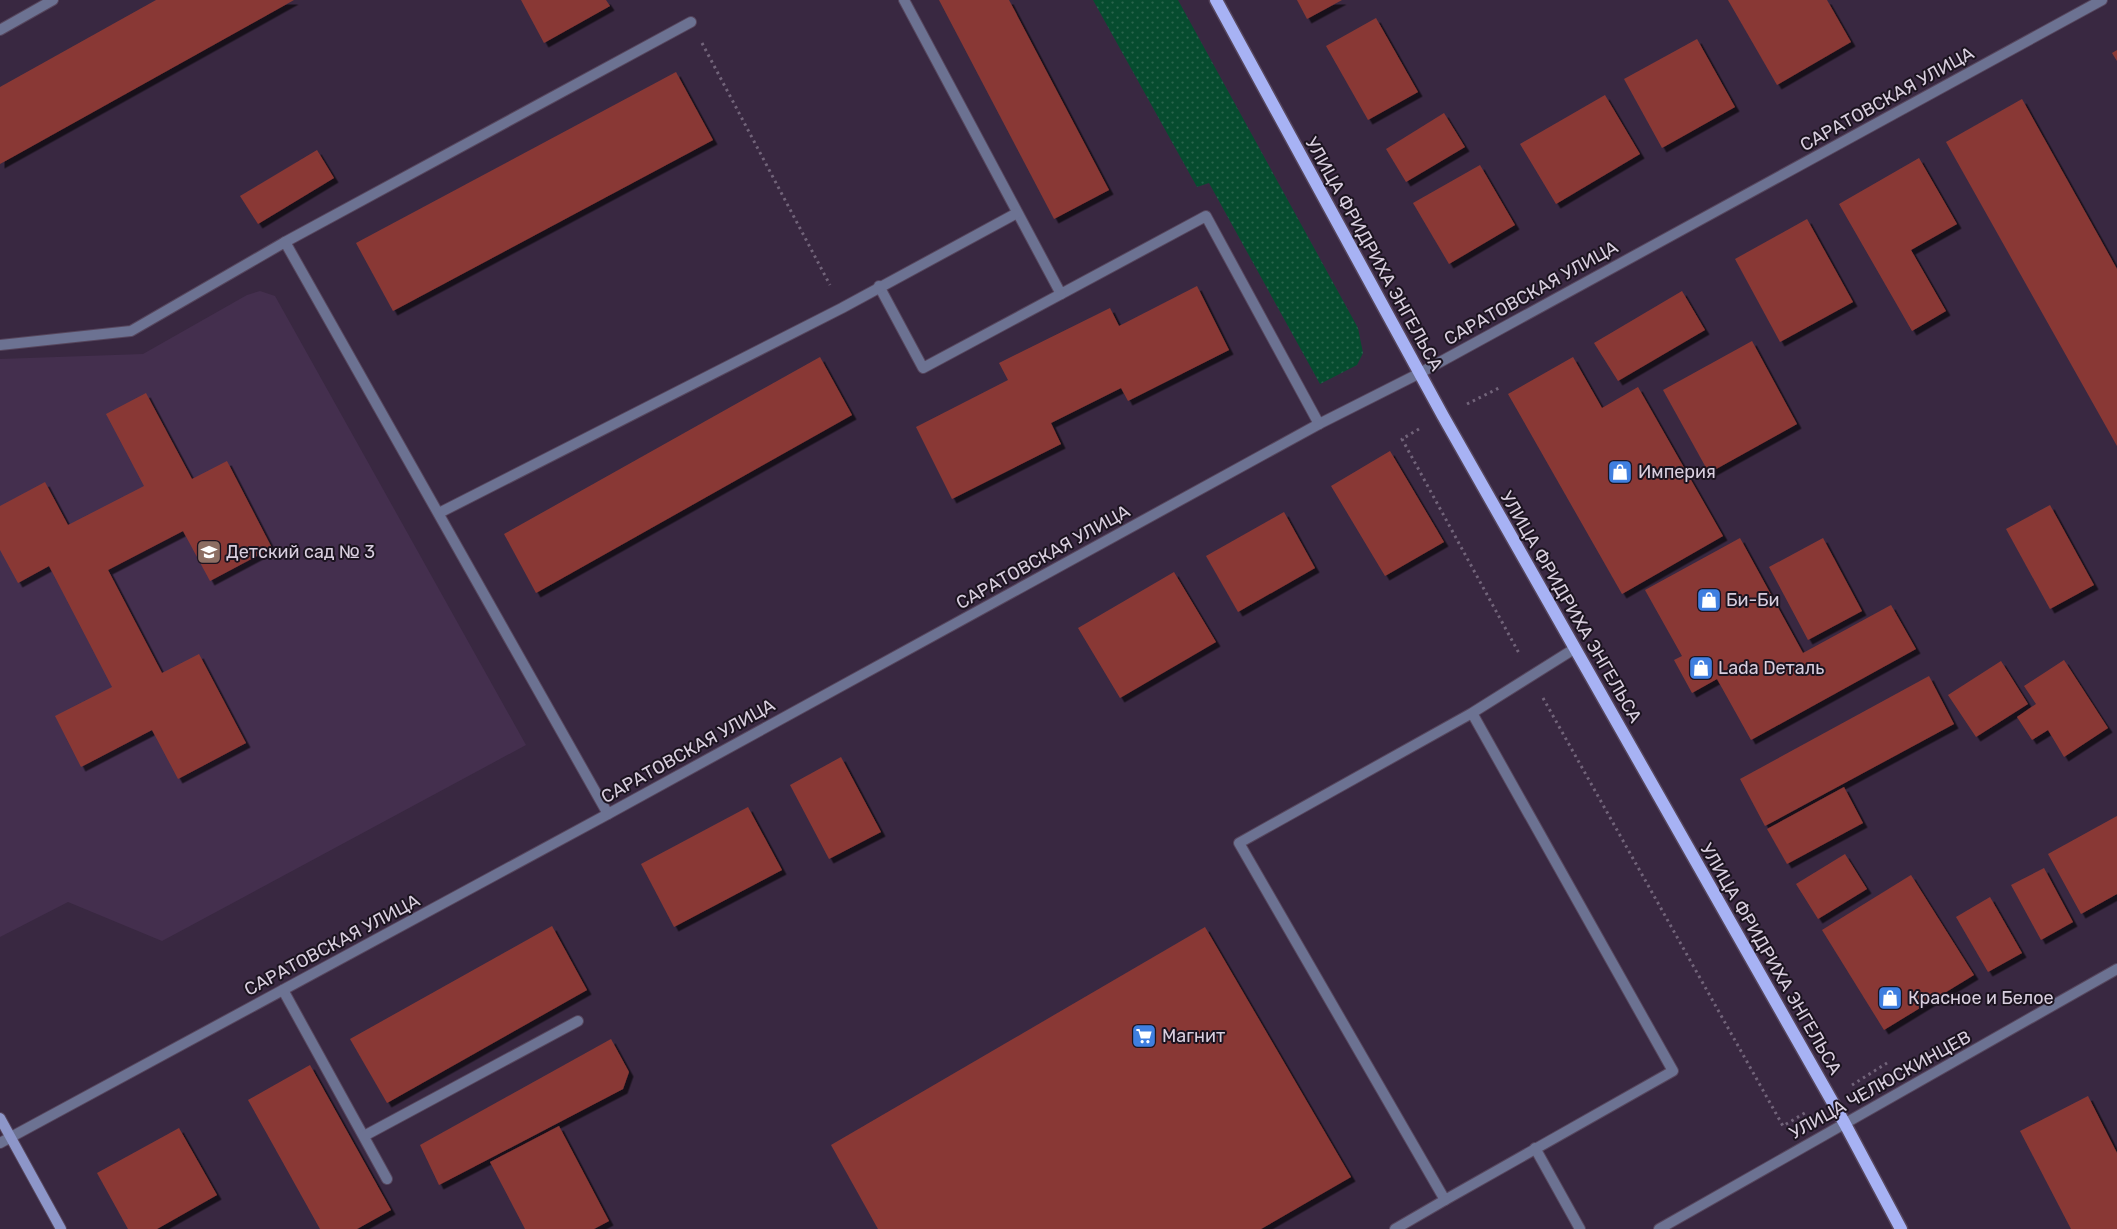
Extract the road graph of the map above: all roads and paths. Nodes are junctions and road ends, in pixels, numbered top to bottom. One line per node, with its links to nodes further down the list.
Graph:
1 (53, 0): 6 (street)
2 (904, 0): 7 (street)
3 (1216, 0): 13 (main road, УЛИЦА ФРИДРИХА ЭНГЕЛЬСА)
4 (2102, 0): 13 (street, САРАТОВСКАЯ УЛИЦА)
5 (691, 22): 8 (street); 11 (path)
6 (0, 30)
7 (1017, 213): 9 (street); 10 (street)
8 (285, 242): 12 (street); 17 (street)
9 (879, 286): 10 (street); 11 (street)
10 (1061, 294): 16 (street)
11 (842, 308): 17 (street)
12 (0, 344)
13 (1420, 373): 15 (main road, УЛИЦА ФРИДРИХА ЭНГЕЛЬСА); 16 (street, САРАТОВСКАЯ УЛИЦА)
14 (1501, 387): 15 (path)
15 (1443, 416): 18 (main road, УЛИЦА ФРИДРИХА ЭНГЕЛЬСА); 19 (path)
16 (1319, 424): 21 (street, САРАТОВСКАЯ УЛИЦА)
17 (439, 513): 21 (street)
18 (1574, 649): 19 (street); 26 (main road, УЛИЦА ФРИДРИХА ЭНГЕЛЬСА)
19 (1531, 676): 20 (street); 26 (path)
20 (1472, 713): 32 (street); 34 (street)
21 (608, 814): 23 (street, САРАТОВСКАЯ УЛИЦА)
22 (2117, 969): 28 (street, УЛИЦА ЧЕЛЮСКИНЦЕВ)
23 (283, 990): 29 (street); 30 (street, САРАТОВСКАЯ УЛИЦА)
24 (578, 1021): 29 (street)
25 (1887, 1063): 26 (path)
26 (1830, 1098): 28 (main road, УЛИЦА ФРИДРИХА ЭНГЕЛЬСА)
27 (0, 1118): 30 (main road)
28 (1845, 1124): 38 (street, УЛИЦА ЧЕЛЮСКИНЦЕВ); 39 (main road, УЛИЦА ФРИДРИХА ЭНГЕЛЬСА)
29 (364, 1136): 33 (street)
30 (10, 1138): 31 (street, САРАТОВСКАЯ УЛИЦА); 35 (main road)
31 (0, 1143)
32 (1535, 1148): 34 (street); 37 (street)
33 (387, 1179)
34 (1445, 1200): 36 (street)
35 (61, 1229)
36 (1395, 1229)
37 (1580, 1229)
38 (1659, 1229)
39 (1901, 1229)

